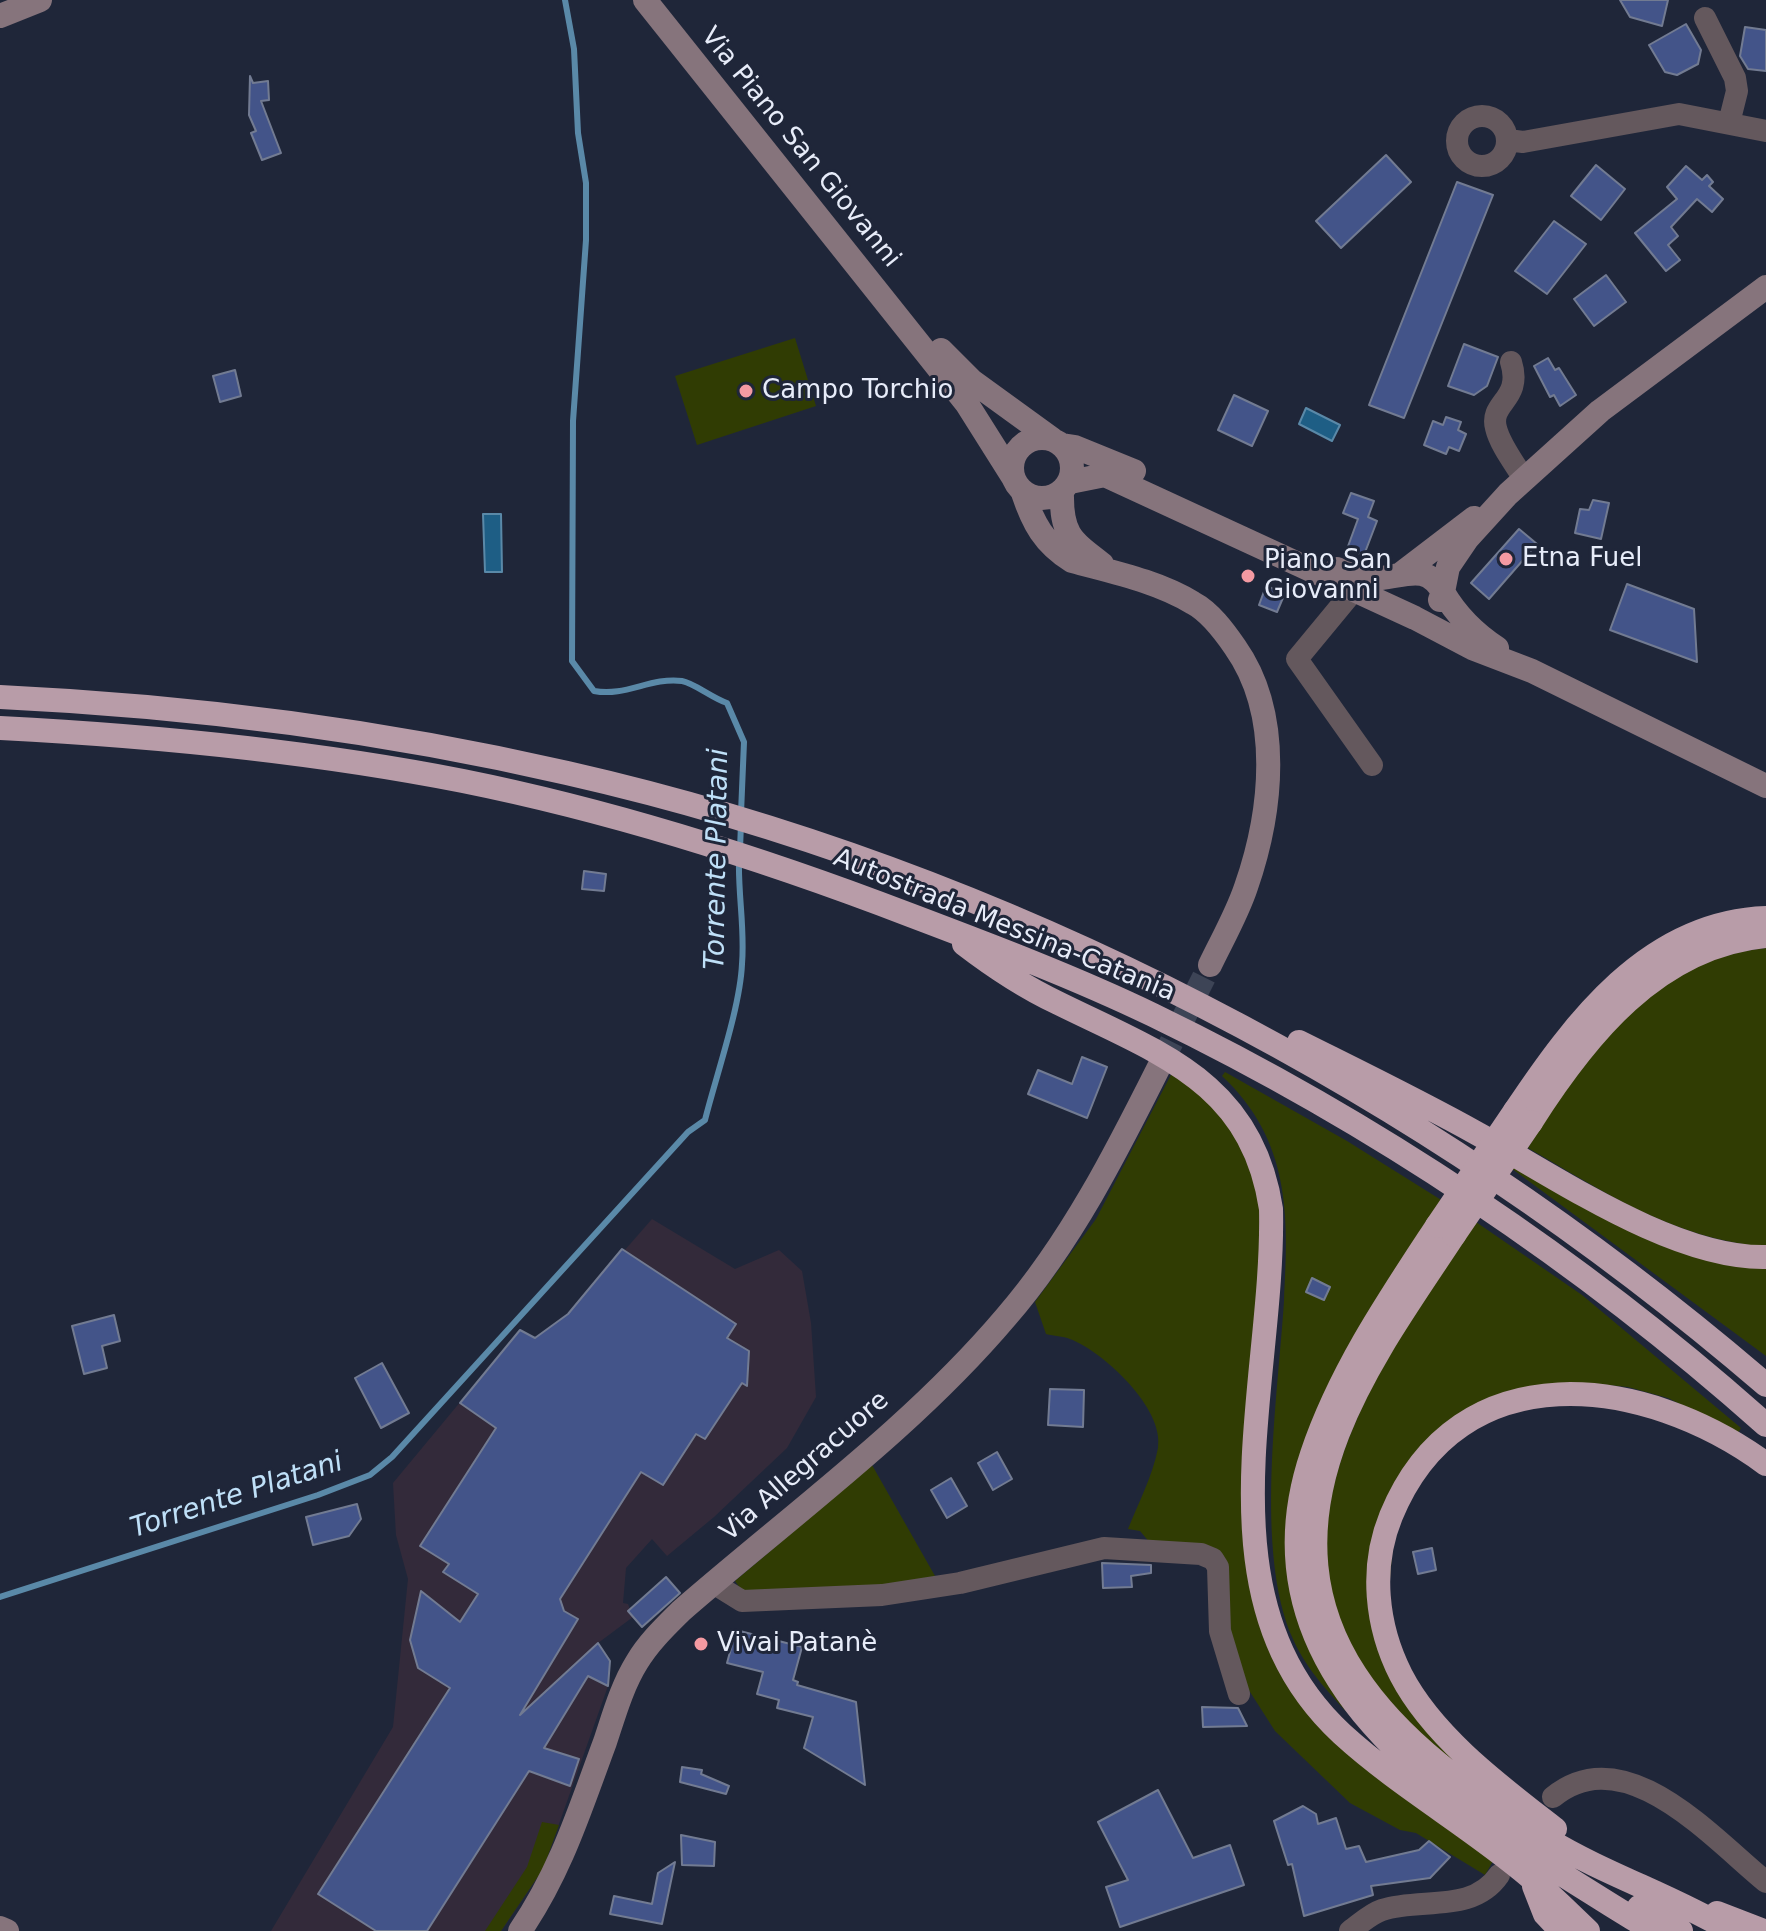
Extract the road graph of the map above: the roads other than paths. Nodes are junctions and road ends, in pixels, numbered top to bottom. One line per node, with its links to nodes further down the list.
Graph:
1 (40, 0): 3 (street)
2 (645, 0): 9 (street, Via Piano San Giovanni)
3 (0, 16)
4 (1705, 18): 5 (street)
5 (1729, 123): 6 (street); 7 (street)
6 (1766, 131)
7 (1508, 140)
8 (1766, 287): 13 (street)
9 (882, 293): 11 (street); 12 (street)
10 (1511, 362): 13 (street)
11 (1057, 442): 12 (street); 14 (street); 16 (street)
12 (1018, 485): 14 (street); 15 (street)
13 (1516, 486): 16 (street); 18 (street)
14 (1066, 487): 15 (street); 17 (street)
15 (1113, 572): 29 (street)
16 (1402, 573): 18 (street)
17 (1354, 590): 19 (street); 23 (street)
18 (1443, 592): 19 (street); 20 (street)
19 (1415, 618): 20 (street)
20 (1532, 671): 24 (street)
21 (0, 697): 28 (highway, Autostrada Messina-Catania)
22 (0, 728): 26 (highway, Autostrada Messina-Catania)
23 (1372, 765)
24 (1766, 786)
25 (1766, 918): 32 (highway)
26 (940, 926): 30 (highway); 36 (highway, Autostrada Messina-Catania)
27 (1766, 936): 32 (highway)
28 (1080, 949): 34 (highway); 35 (highway, Autostrada Messina-Catania)
29 (1210, 965)
30 (1021, 982): 41 (highway); 45 (highway)
31 (1161, 1063): 38 (street, Via Allegracuore)
32 (1523, 1116): 33 (highway, bridge)
33 (1445, 1230): 41 (highway); 44 (highway)
34 (1766, 1257)
35 (1766, 1385)
36 (1766, 1425)
37 (1766, 1464): 44 (highway)
38 (713, 1583): 39 (street); 51 (street, Via Allegracuore)
39 (1239, 1694)
40 (1553, 1797): 46 (street)
41 (1461, 1806): 42 (highway)
42 (1563, 1873): 48 (highway); 57 (highway)
43 (1499, 1875): 52 (street)
44 (1618, 1875): 47 (highway)
45 (1530, 1877): 53 (highway); 54 (highway)
46 (1766, 1882)
47 (1657, 1895): 58 (highway); 59 (highway); 60 (highway)
48 (1614, 1906): 55 (highway); 56 (highway)
49 (0, 1928): 50 (street)
50 (7, 1931)
51 (520, 1931)
52 (1350, 1931)
53 (1561, 1931)
54 (1588, 1931)
55 (1643, 1931)
56 (1653, 1931)
57 (1681, 1931)
58 (1709, 1931)
59 (1731, 1931)
60 (1764, 1931)

